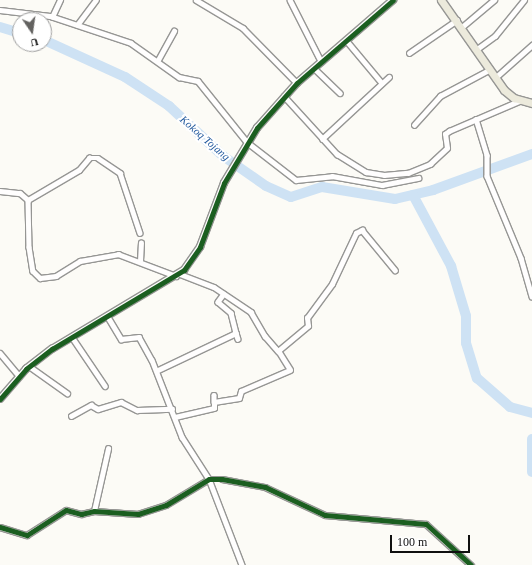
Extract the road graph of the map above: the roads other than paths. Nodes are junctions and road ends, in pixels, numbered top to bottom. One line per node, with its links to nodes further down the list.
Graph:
1 (60, 0): 11 (street)
2 (96, 0): 13 (street)
3 (196, 0): 27 (street)
4 (290, 0): 21 (street)
5 (393, 0): 16 (street)
6 (441, 0): 12 (main road)
7 (494, 0): 14 (street)
8 (524, 0): 18 (street)
9 (0, 10): 10 (street)
10 (15, 12)
11 (52, 17): 13 (street)
12 (457, 20): 14 (main road); 19 (street)
13 (77, 25): 20 (street)
14 (462, 27): 18 (main road)
15 (174, 31): 20 (street)
16 (346, 40): 21 (street); 26 (street)
17 (532, 45): 25 (street)
18 (477, 50): 23 (main road)
19 (409, 53)
20 (159, 58): 35 (street)
21 (320, 62): 22 (street)
22 (314, 68): 27 (street); 28 (street)
23 (489, 70): 25 (main road); 33 (street)
24 (389, 77): 26 (street)
25 (495, 78): 30 (main road)
26 (382, 82): 34 (street)
27 (297, 83): 29 (street)
28 (340, 93)
29 (284, 96): 34 (street); 35 (street)
30 (519, 101): 31 (main road); 32 (street)
31 (532, 102)
32 (476, 119): 34 (street); 45 (street)
33 (414, 125)
34 (322, 139)
35 (247, 142): 36 (street); 43 (street)
36 (418, 178)
37 (0, 191): 38 (street)
38 (28, 200): 39 (street); 41 (street)
39 (140, 233)
40 (141, 243): 41 (street)
41 (140, 261): 43 (street)
42 (395, 270): 50 (street)
43 (179, 275): 44 (street); 46 (street)
44 (224, 294): 47 (street); 50 (street)
45 (532, 296)
46 (108, 317): 48 (street); 53 (street)
47 (236, 333): 49 (street); 53 (street)
48 (72, 337): 52 (street); 55 (street)
49 (238, 339)
50 (278, 351): 59 (street)
51 (0, 353): 54 (street)
52 (29, 366): 54 (street); 56 (street)
53 (158, 370): 60 (street)
54 (19, 376): 58 (street)
55 (105, 386)
56 (67, 393)
57 (214, 395): 59 (street)
58 (0, 399)
59 (214, 402): 62 (street)
60 (172, 409): 61 (street); 62 (street)
61 (71, 416)
62 (175, 417): 64 (street)
63 (108, 450): 65 (street)
64 (209, 479): 65 (street); 67 (street); 68 (street)
65 (94, 511): 66 (street)
66 (0, 527)
67 (242, 565)
68 (471, 565)

